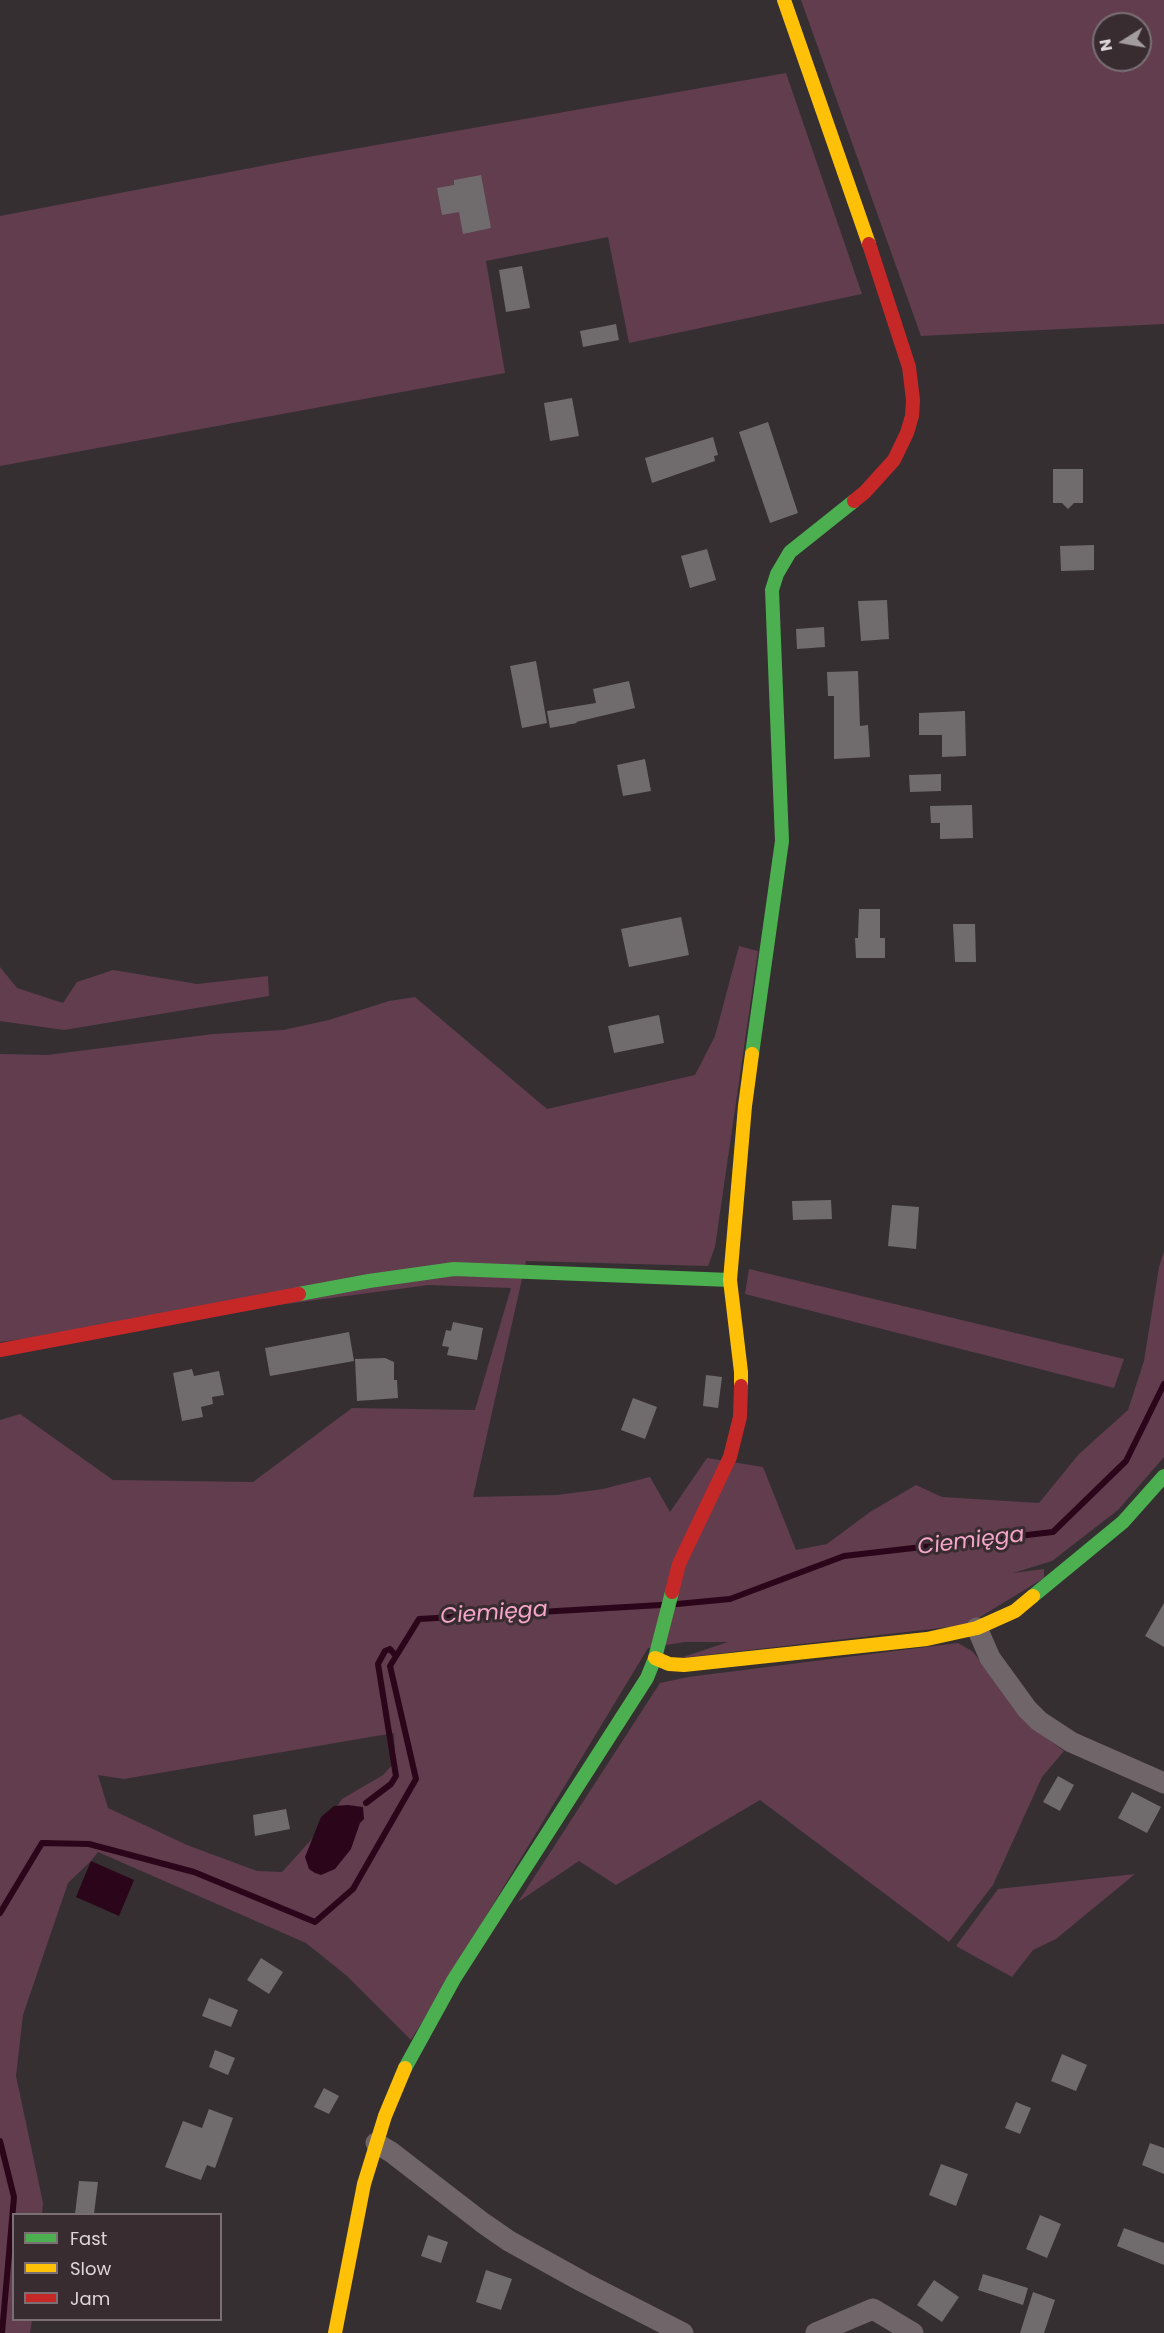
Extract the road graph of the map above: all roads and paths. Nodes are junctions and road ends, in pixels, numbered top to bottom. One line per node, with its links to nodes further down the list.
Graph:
1 (784, 0): 2 (street)
2 (730, 1280): 3 (street); 6 (street)
3 (0, 1350)
4 (1164, 1476): 5 (street)
5 (977, 1628): 6 (street); 7 (street)
6 (655, 1658): 8 (street)
7 (1164, 1783)
8 (376, 2142): 9 (street); 10 (street)
9 (335, 2333)
10 (683, 2333)
11 (816, 2333): 12 (street)
12 (913, 2333)

